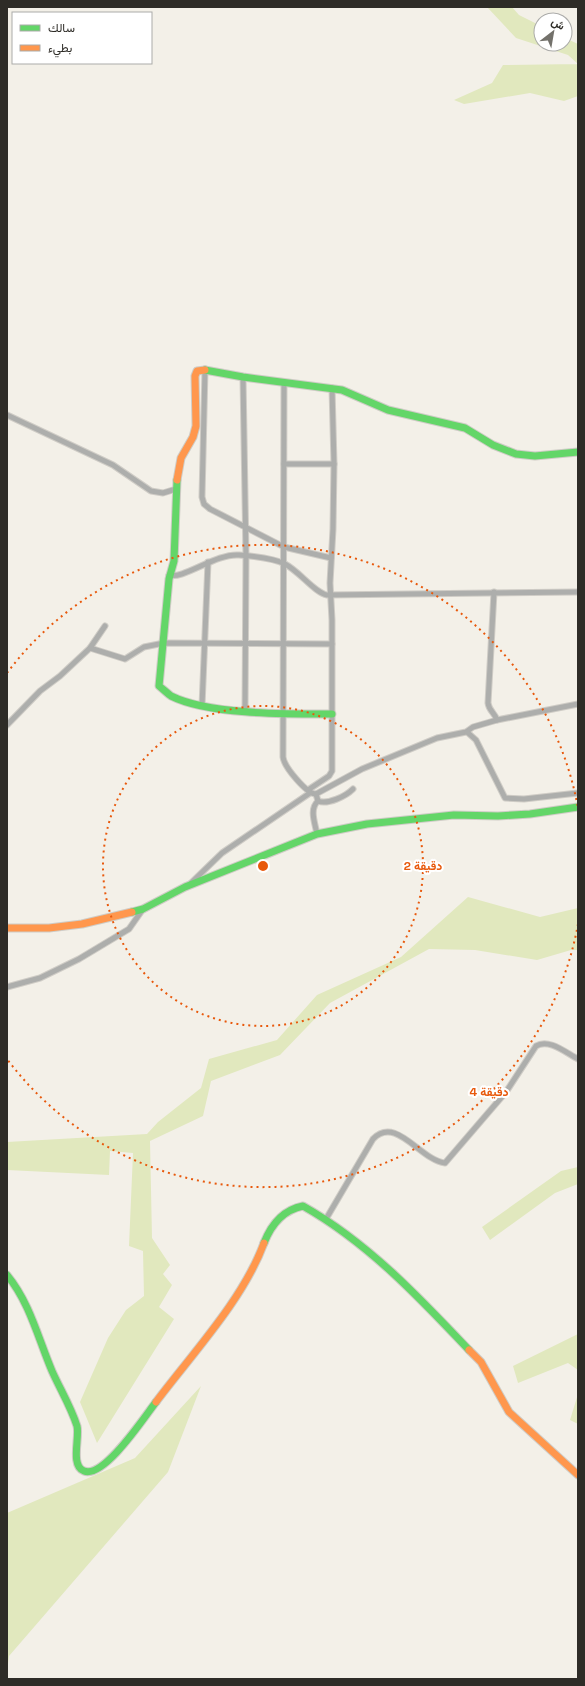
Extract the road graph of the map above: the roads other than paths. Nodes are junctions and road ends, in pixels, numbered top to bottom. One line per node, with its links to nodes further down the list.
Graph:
1 (205, 369): 2 (street); 9 (street); 10 (street)
2 (243, 377): 3 (street); 10 (street)
3 (284, 383): 4 (street); 7 (street)
4 (332, 388): 6 (street); 8 (street)
5 (7, 415): 9 (street)
6 (578, 452)
7 (284, 464): 8 (street); 11 (street)
8 (334, 464): 13 (street)
9 (176, 489): 16 (street)
10 (244, 527): 11 (street); 12 (street)
11 (284, 547): 13 (street); 15 (street)
12 (246, 556): 14 (street); 15 (street); 23 (street)
13 (331, 558): 19 (street)
14 (208, 562): 16 (street); 22 (street)
15 (284, 563): 19 (street); 24 (street)
16 (169, 575): 21 (street)
17 (494, 592): 18 (street); 19 (street); 32 (street)
18 (578, 592)
19 (331, 595): 25 (street)
20 (105, 626): 26 (street)
21 (164, 643): 22 (street); 26 (street); 28 (street)
22 (206, 643): 23 (street); 28 (street)
23 (245, 643): 24 (street); 29 (street)
24 (284, 644): 25 (street); 30 (street)
25 (332, 644): 31 (street)
26 (90, 648): 33 (street)
27 (578, 704): 32 (street)
28 (202, 706): 29 (street)
29 (245, 711): 30 (street)
30 (283, 714): 31 (street); 36 (street)
31 (332, 714): 36 (street)
32 (497, 720): 34 (street)
33 (7, 725)
34 (467, 732): 37 (street); 38 (street)
35 (353, 789): 39 (street)
36 (309, 792): 38 (street); 42 (street)
37 (578, 793)
38 (316, 794): 39 (street)
39 (318, 801): 41 (street)
40 (578, 807): 41 (street)
41 (317, 834): 42 (street)
42 (185, 887): 43 (street)
43 (143, 909): 44 (street); 45 (street)
44 (7, 928)
45 (7, 987)
46 (578, 1059): 47 (street)
47 (326, 1219): 48 (street); 49 (street)
48 (7, 1275)
49 (578, 1476)

